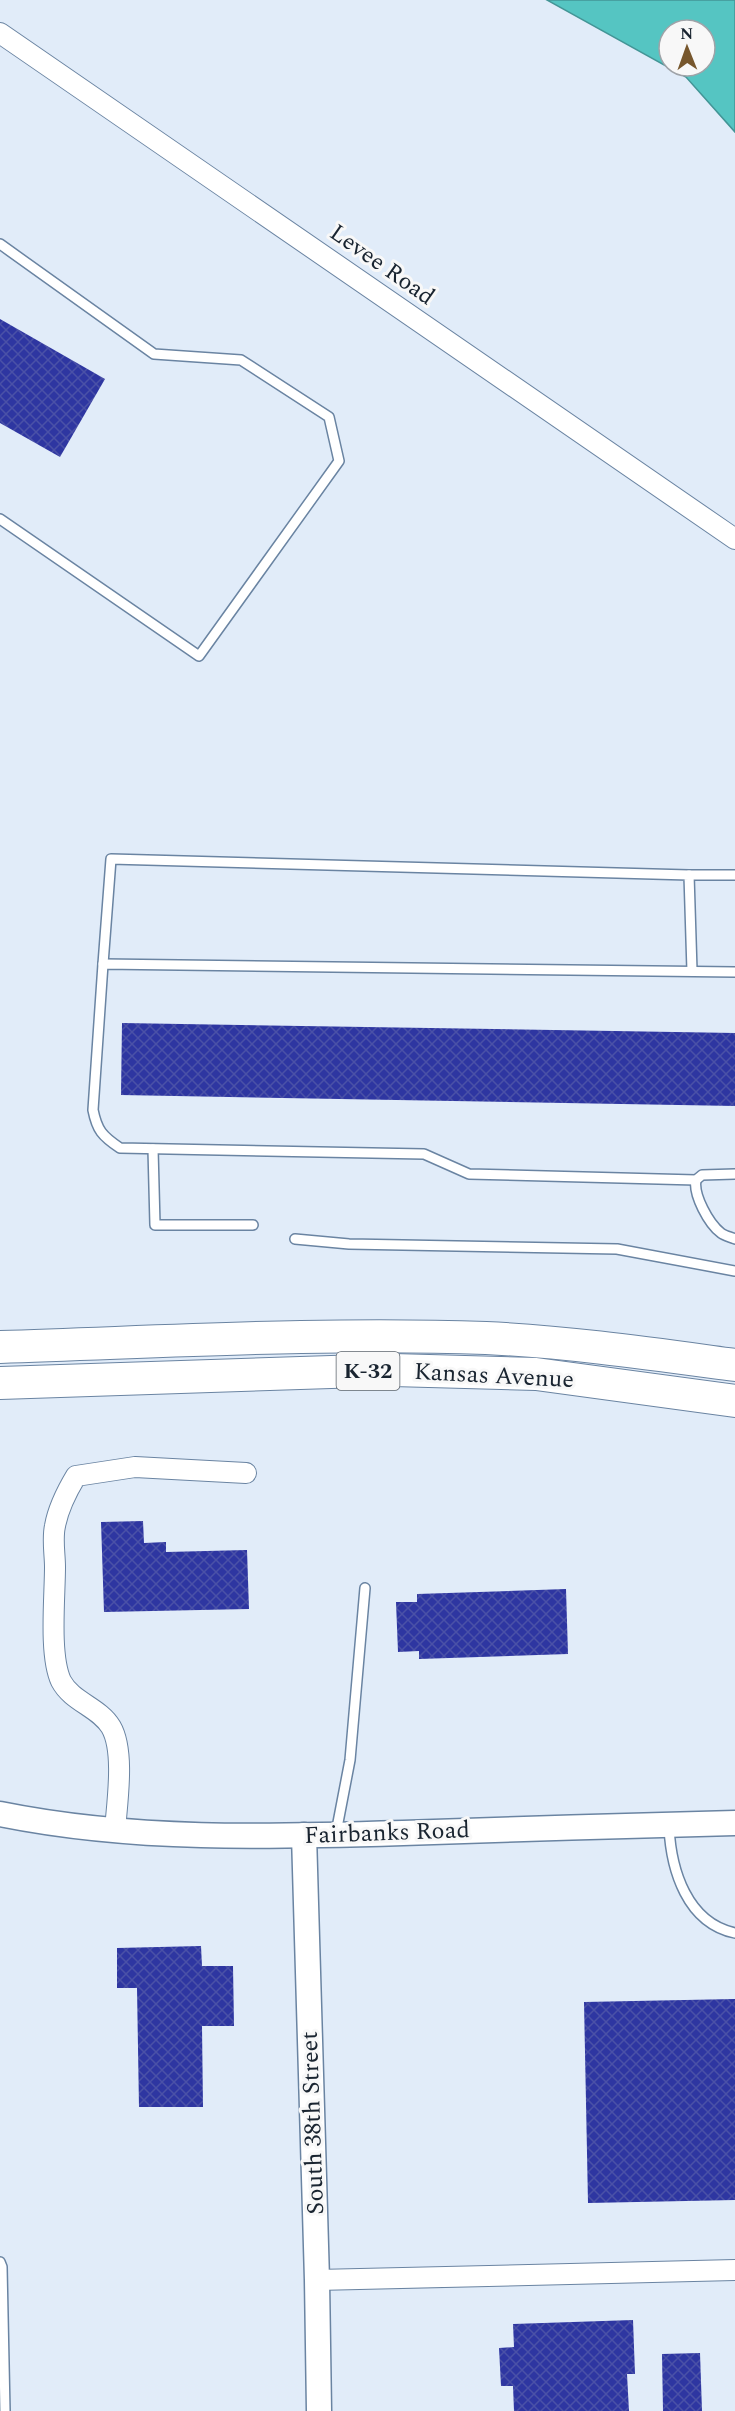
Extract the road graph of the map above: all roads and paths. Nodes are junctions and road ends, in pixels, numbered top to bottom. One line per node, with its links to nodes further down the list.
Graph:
1 (0, 33): 4 (street, Levee Road)
2 (0, 244): 3 (lane)
3 (0, 519)
4 (735, 539)
5 (689, 875): 6 (lane); 7 (lane); 8 (lane)
6 (735, 875)
7 (103, 964): 8 (lane); 10 (lane)
8 (692, 971): 9 (lane)
9 (735, 972)
10 (153, 1149): 12 (lane); 13 (lane)
11 (735, 1174): 12 (lane)
12 (696, 1180): 15 (lane)
13 (253, 1225)
14 (295, 1239): 16 (lane)
15 (735, 1239)
16 (735, 1271)
17 (0, 1347): 18 (main road, Kansas Avenue / K-32)
18 (735, 1365)
19 (0, 1383): 20 (main road, Kansas Avenue / K-32)
20 (735, 1401)
21 (246, 1473): 26 (street)
22 (365, 1588): 27 (lane)
23 (0, 1814): 26 (street, Fairbanks Road)
24 (735, 1823): 25 (street, Fairbanks Road)
25 (669, 1825): 27 (street, Fairbanks Road); 29 (lane)
26 (115, 1830): 28 (street, Fairbanks Road)
27 (335, 1834): 28 (street, Fairbanks Road)
28 (304, 1835): 32 (street, South 38th Street)
29 (735, 1933)
30 (0, 2262): 33 (lane)
31 (735, 2270): 32 (street)
32 (317, 2280): 34 (street, South 38th Street)
33 (5, 2411)
34 (319, 2411)

